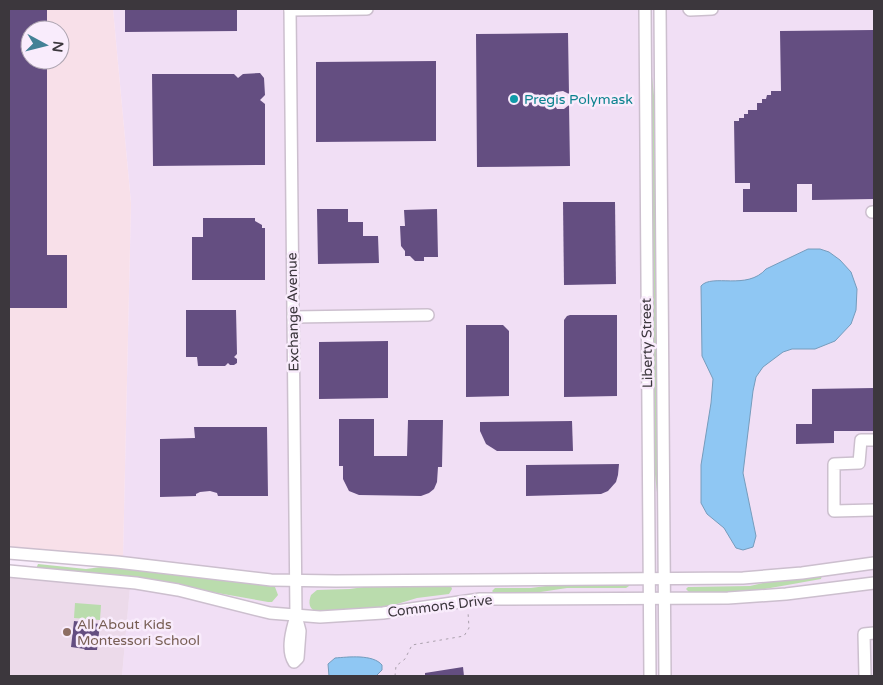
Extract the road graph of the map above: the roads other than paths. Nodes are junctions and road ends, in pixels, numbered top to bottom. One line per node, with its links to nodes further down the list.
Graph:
1 (290, 9): 2 (street); 8 (street, Exchange Avenue)
2 (367, 9)
3 (645, 9): 15 (street, Liberty Street)
4 (660, 9): 14 (street, Liberty Street)
5 (689, 9): 6 (street)
6 (712, 9)
7 (428, 315): 8 (street)
8 (293, 317): 16 (street, Exchange Avenue)
9 (874, 440): 10 (street)
10 (874, 510)
11 (9, 553): 16 (street, Commons Drive)
12 (874, 563): 14 (street, Commons Drive)
13 (9, 571): 20 (street, Commons Drive)
14 (664, 578): 15 (street, Commons Drive); 19 (street, Liberty Street)
15 (650, 579): 16 (street, Commons Drive); 18 (street, Liberty Street)
16 (296, 581): 20 (street, Exchange Avenue)
17 (874, 583): 19 (street, Commons Drive)
18 (650, 597): 19 (street, Commons Drive); 20 (street, Commons Drive); 22 (street, Liberty Street)
19 (665, 598): 23 (street, Liberty Street)
20 (296, 616)
21 (874, 633): 24 (street)
22 (650, 676)
23 (666, 676)
24 (865, 676)

